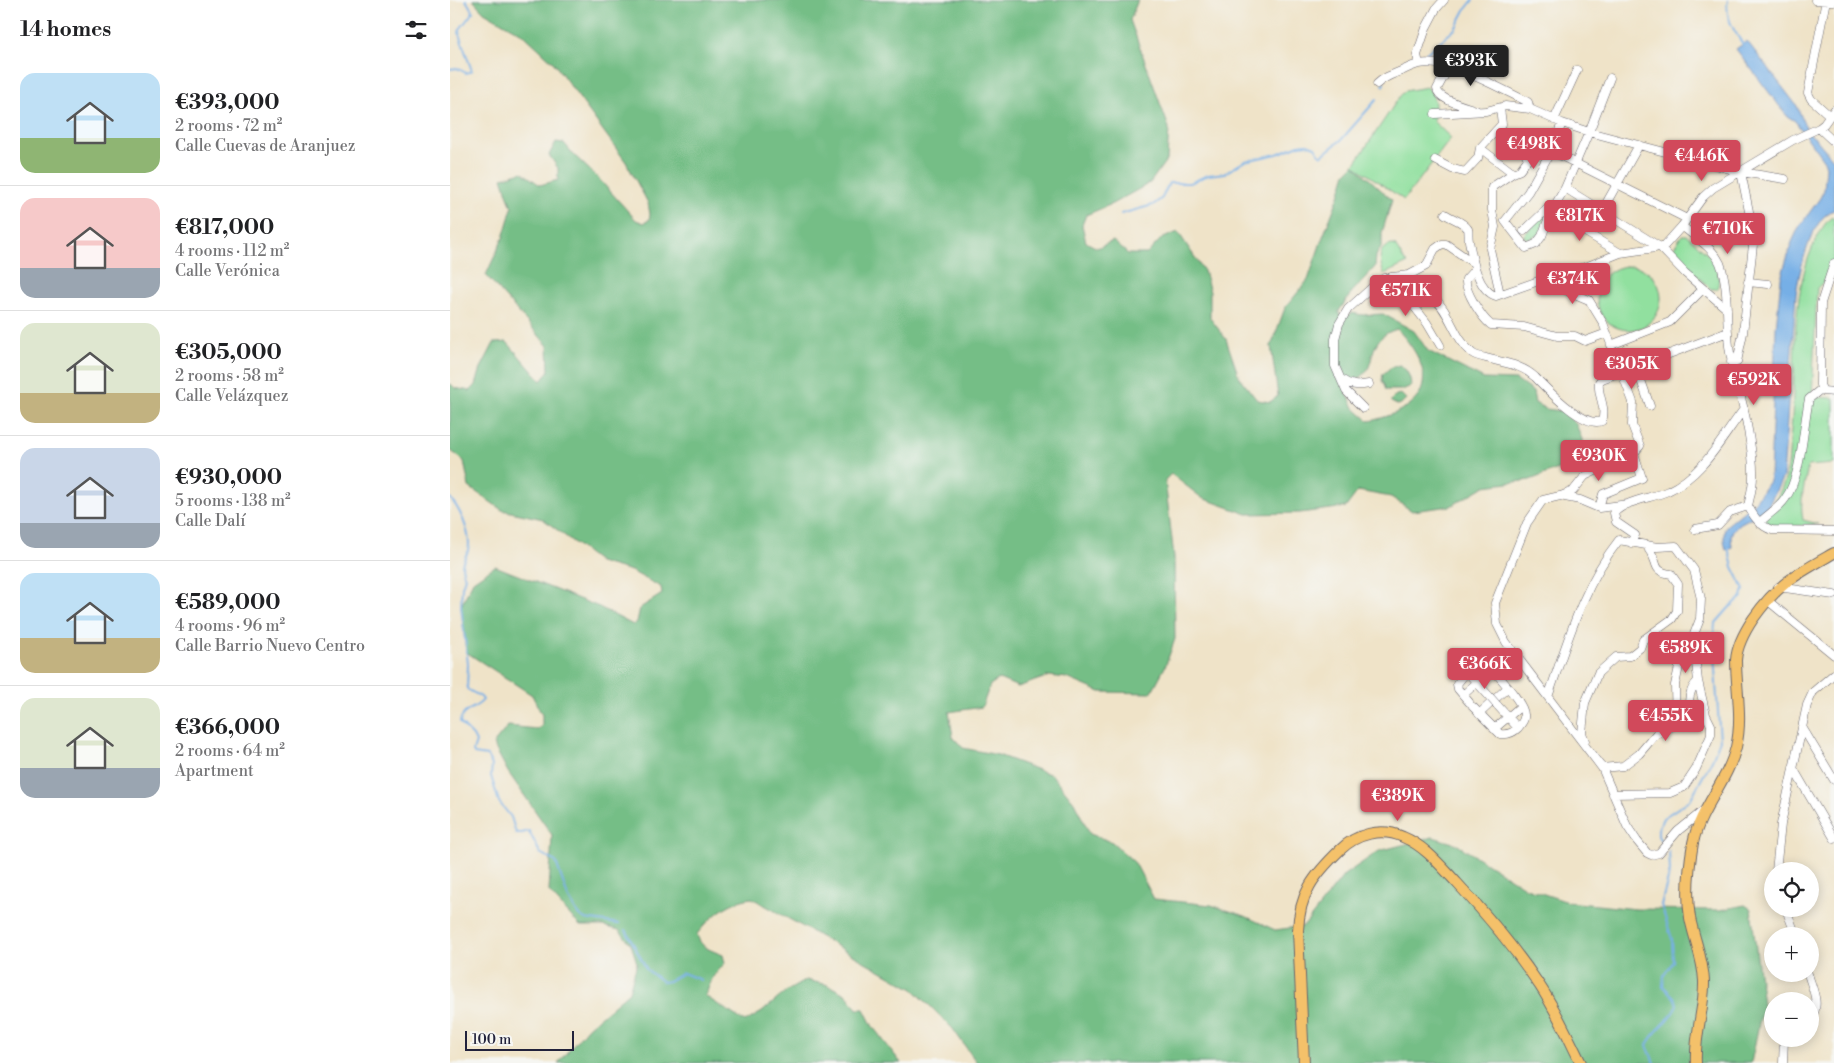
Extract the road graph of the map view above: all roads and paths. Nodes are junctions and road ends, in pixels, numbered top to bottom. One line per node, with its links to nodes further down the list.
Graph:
1 (1444, 0): 5 (street)
2 (1815, 0): 3 (street)
3 (1826, 0): 4 (street); 13 (street)
4 (1834, 1)
5 (1419, 64): 6 (street); 9 (street)
6 (1449, 67): 11 (street); 12 (street)
7 (1577, 70): 15 (street)
8 (1610, 78): 17 (street)
9 (1377, 84)
10 (1500, 108): 11 (street); 12 (street); 21 (street)
11 (1530, 108): 15 (street)
12 (1478, 111): 14 (street)
13 (1832, 113): 16 (street)
14 (1435, 114)
15 (1558, 122): 17 (street); 22 (street)
16 (1812, 131): 18 (street); 25 (street)
17 (1590, 132): 19 (street); 24 (street)
18 (1834, 142)
19 (1639, 145): 25 (street); 28 (street)
20 (1526, 147): 26 (street)
21 (1480, 148): 23 (street); 26 (street)
22 (1551, 150): 24 (street); 31 (street)
23 (1435, 160)
24 (1576, 162): 28 (street); 29 (street)
25 (1741, 172): 27 (street); 33 (street); 46 (street)
26 (1513, 173): 49 (street)
27 (1785, 179)
28 (1617, 184): 30 (street); 33 (street)
29 (1565, 188): 30 (street); 31 (street)
30 (1602, 211): 34 (street); 38 (street)
31 (1551, 212): 36 (street); 39 (street)
32 (1445, 214): 42 (street)
33 (1688, 218): 35 (street)
34 (1594, 225)
35 (1682, 226): 37 (street); 50 (street)
36 (1524, 231)
37 (1669, 241): 38 (street); 40 (street)
38 (1660, 248): 39 (street); 40 (street)
39 (1620, 253): 43 (street)
40 (1672, 260): 48 (street)
41 (1834, 263): 60 (street)
42 (1474, 265): 45 (street); 49 (street); 52 (street)
43 (1558, 274): 49 (street); 52 (street)
44 (1390, 277): 45 (street); 53 (street); 58 (street)
45 (1401, 277): 57 (street)
46 (1748, 282): 47 (street); 55 (street)
47 (1768, 284)
48 (1703, 288): 50 (street); 54 (street)
49 (1500, 294)
50 (1727, 309): 51 (street)
51 (1728, 332): 55 (street); 56 (street)
52 (1607, 333): 54 (street)
53 (1440, 345)
54 (1611, 345): 57 (street)
55 (1731, 362): 64 (street)
56 (1636, 366): 57 (street); 62 (street)
57 (1621, 371): 65 (street)
58 (1340, 378): 59 (street); 63 (street)
59 (1369, 384)
60 (1821, 389): 61 (street); 70 (street)
61 (1834, 392)
62 (1650, 406)
63 (1363, 408)
64 (1744, 409): 67 (street); 68 (street)
65 (1634, 453): 66 (street); 69 (street)
66 (1560, 496): 69 (street); 88 (street)
67 (1628, 504): 69 (street); 73 (street)
68 (1748, 507): 70 (street); 71 (street)
69 (1599, 508)
70 (1756, 520): 72 (street)
71 (1695, 529)
72 (1834, 531)
73 (1631, 542): 74 (street); 88 (street)
74 (1649, 546): 79 (street); 96 (street)
75 (1834, 553): 76 (main road)
76 (1778, 587): 77 (street); 78 (main road)
77 (1834, 595)
78 (1767, 600): 80 (street); 101 (main road)
79 (1694, 650): 84 (street); 92 (street)
80 (1834, 655)
81 (1493, 668): 82 (street); 85 (street); 86 (street)
82 (1468, 673): 85 (street); 87 (street)
83 (1834, 674): 93 (street)
84 (1698, 681): 92 (street); 100 (street)
85 (1477, 683): 87 (street); 91 (street, bridge)
86 (1508, 688): 89 (street); 90 (street)
87 (1463, 696): 90 (street)
88 (1548, 697): 96 (street)
89 (1521, 706): 91 (street); 94 (street)
90 (1479, 714): 95 (street)
91 (1508, 717): 94 (street); 95 (street)
92 (1676, 725): 97 (street)
93 (1802, 727): 98 (street); 99 (street)
94 (1518, 728): 95 (street)
95 (1494, 729)
96 (1590, 752): 97 (street)
97 (1602, 768): 100 (street)
98 (1793, 768): 102 (street); 103 (street)
99 (1834, 780)
100 (1613, 794): 101 (street)
101 (1707, 807): 107 (main road)
102 (1834, 838)
103 (1777, 862)
104 (1784, 1047): 108 (street)
105 (1304, 1063): 106 (main road)
106 (1581, 1063)
107 (1696, 1063)
108 (1784, 1063)

